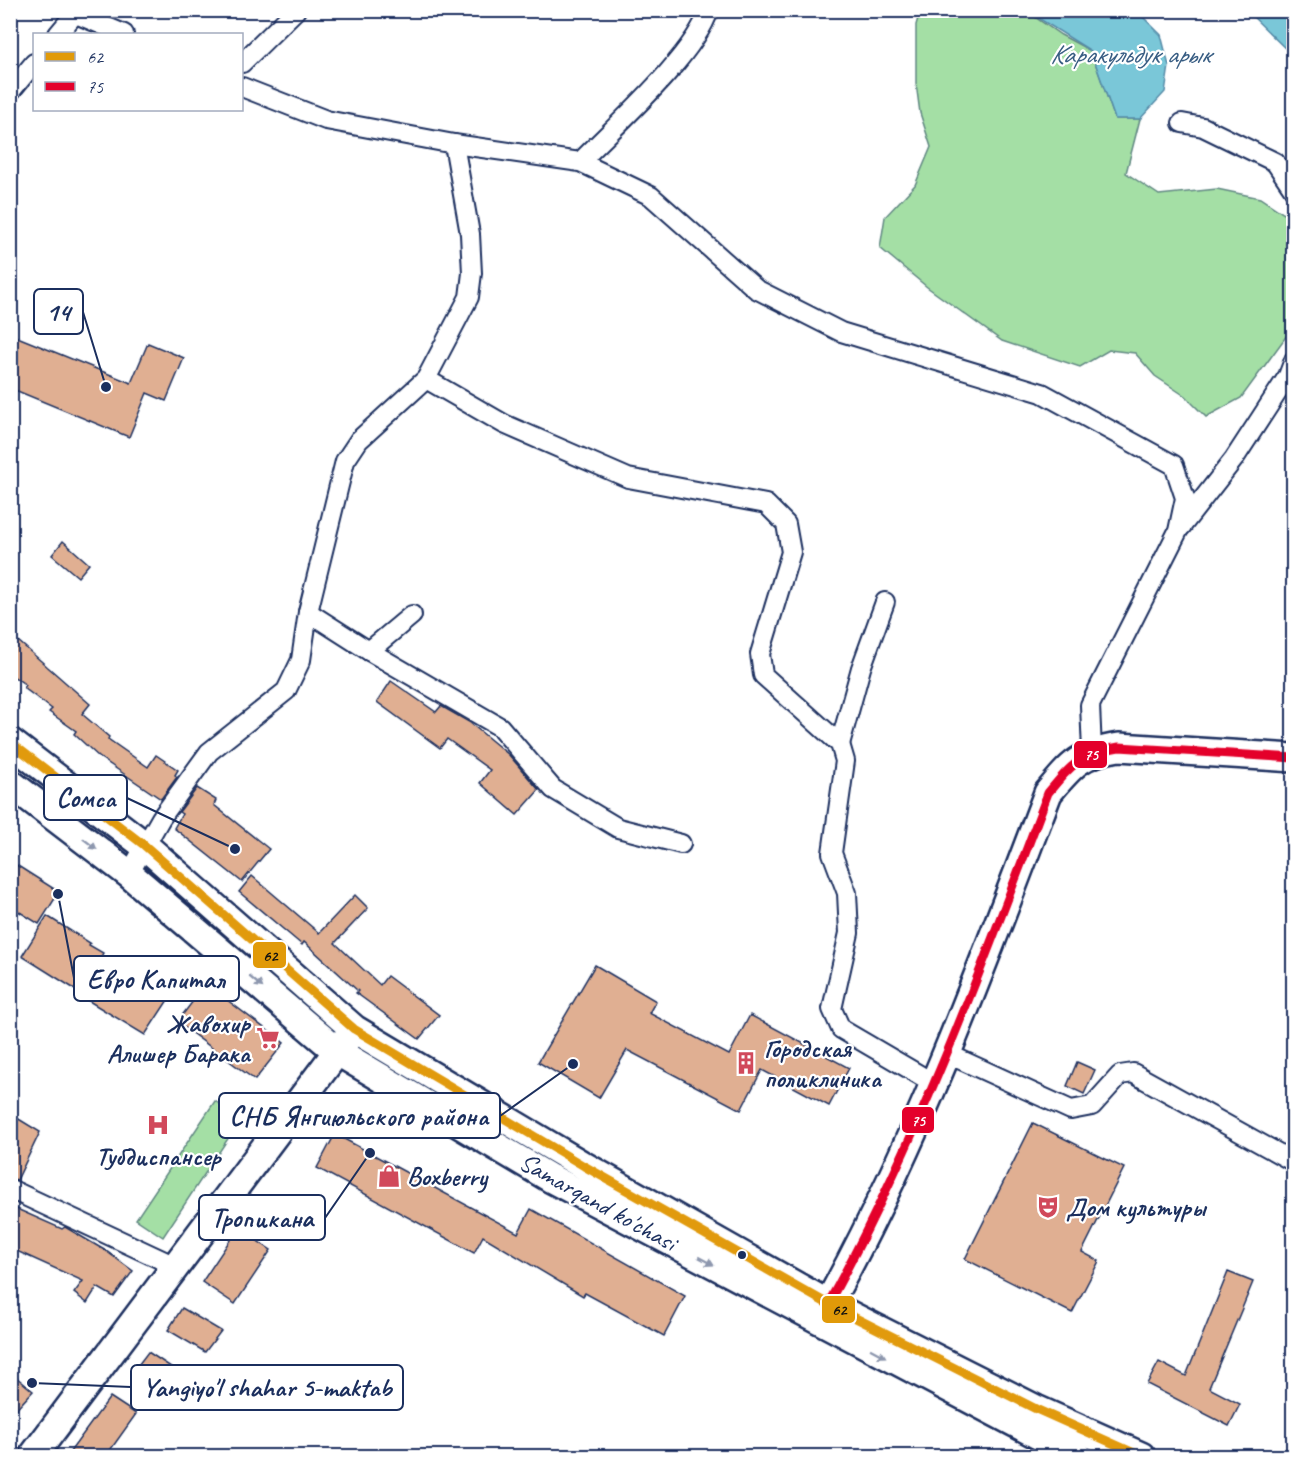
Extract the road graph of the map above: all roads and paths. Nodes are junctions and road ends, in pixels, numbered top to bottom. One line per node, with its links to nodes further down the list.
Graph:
1 (296, 10): 6 (street)
2 (709, 10): 12 (street)
3 (77, 12): 4 (street); 5 (street)
4 (59, 33)
5 (122, 33)
6 (243, 62)
7 (33, 64): 9 (street)
8 (243, 87): 11 (street)
9 (10, 92)
10 (1182, 123): 13 (street)
11 (454, 144): 12 (street); 15 (street)
12 (580, 162): 16 (street)
13 (1293, 190)
14 (1293, 360): 16 (street)
15 (426, 379): 18 (street); 22 (street)
16 (1178, 531): 23 (street)
17 (885, 602): 22 (street)
18 (308, 612): 20 (street); 27 (street)
19 (412, 615): 20 (street)
20 (369, 651): 26 (street)
21 (10, 742): 27 (main road, Samarqand ko'chasi)
22 (840, 744): 32 (street)
23 (1092, 751): 24 (main road); 31 (main road)
24 (1293, 758)
25 (10, 783): 28 (main road, Samarqand ko'chasi, one-way to 28)
26 (681, 844)
27 (144, 845): 28 (street); 29 (main road, Samarqand ko'chasi)
28 (129, 874): 30 (main road, Samarqand ko'chasi, one-way to 30)
29 (354, 1029): 30 (main road); 36 (main road, Samarqand ko'chasi)
30 (338, 1052): 35 (main road); 38 (main road, Samarqand ko'chasi, one-way to 38)
31 (948, 1054): 32 (main road); 33 (street)
32 (935, 1084): 36 (main road)
33 (1293, 1162)
34 (10, 1190): 35 (street)
35 (177, 1267): 37 (main road)
36 (828, 1304): 39 (main road, Samarqand ko'chasi)
37 (33, 1456)
38 (1078, 1456)
39 (1141, 1456)

